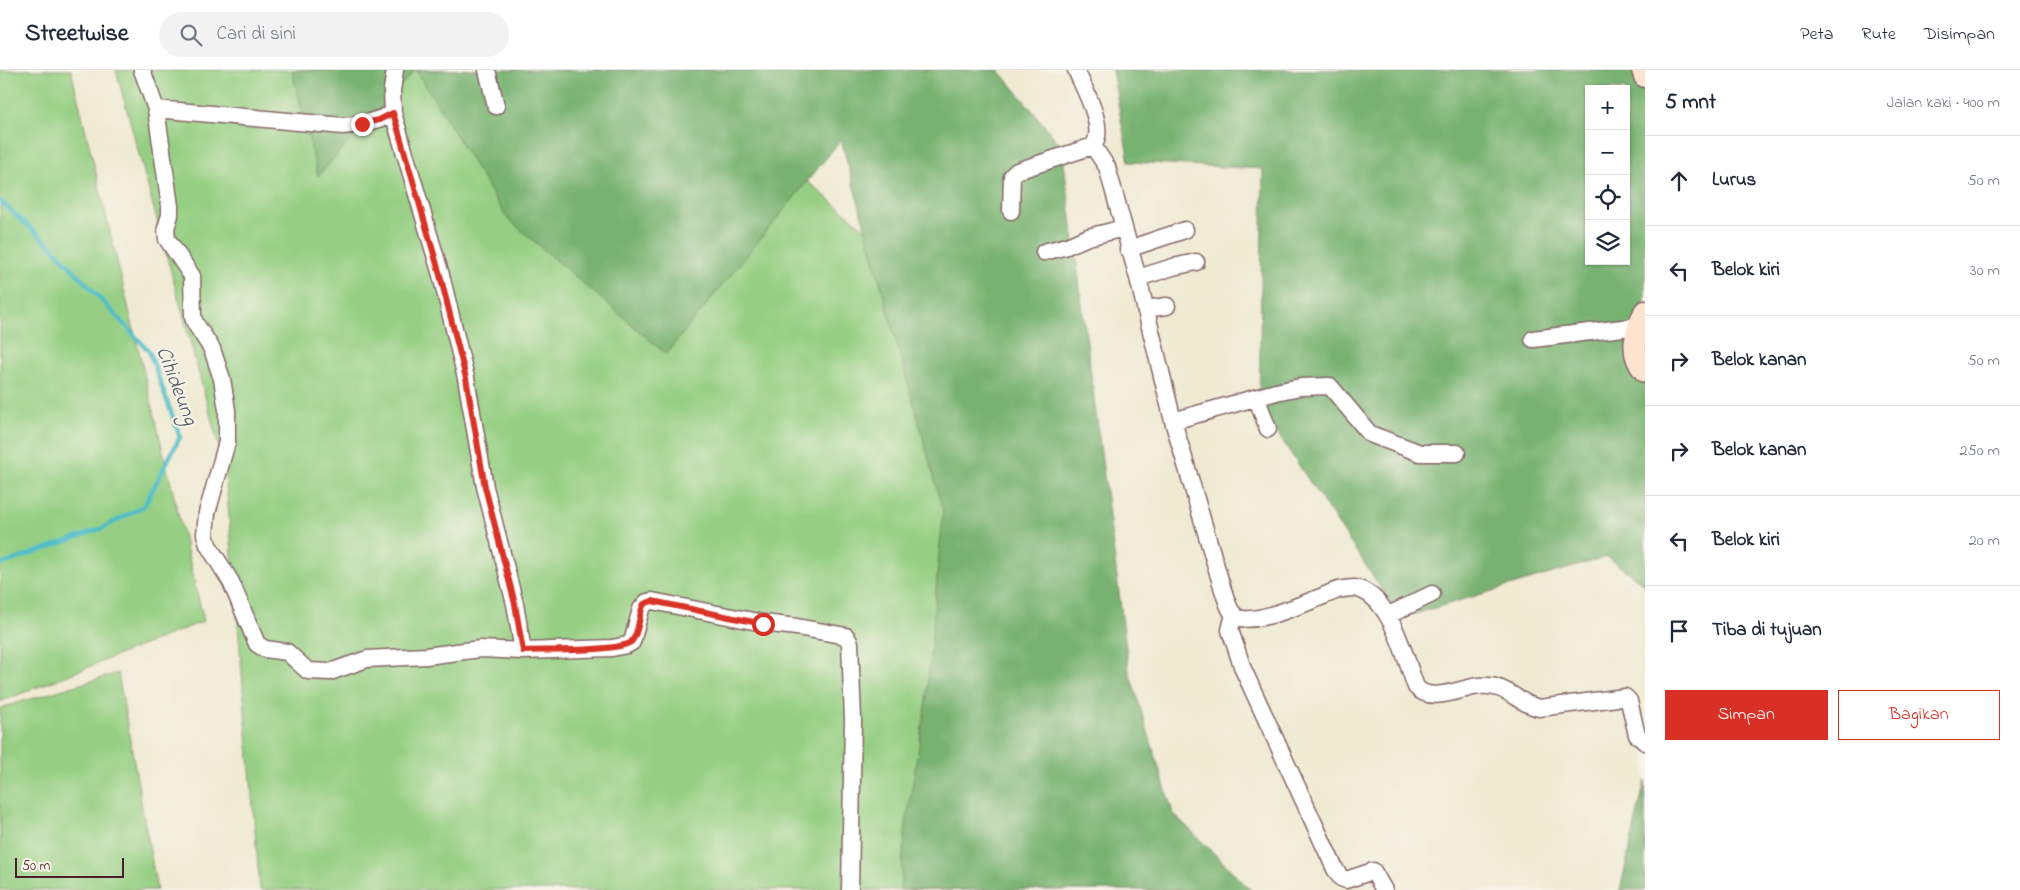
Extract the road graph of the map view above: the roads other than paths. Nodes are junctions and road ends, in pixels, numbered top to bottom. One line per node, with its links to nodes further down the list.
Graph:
1 (142, 70): 8 (street)
2 (395, 70): 9 (street)
3 (488, 70): 7 (street)
4 (1076, 70): 10 (street)
5 (1643, 70): 6 (street)
6 (1645, 76)
7 (496, 106)
8 (156, 109): 9 (street); 30 (street)
9 (393, 113): 30 (street)
10 (1093, 146): 11 (street); 12 (street)
11 (1011, 211)
12 (1124, 228): 14 (street); 15 (street)
13 (1185, 230): 14 (street)
14 (1128, 249): 17 (street)
15 (1044, 252)
16 (1196, 262): 17 (street)
17 (1138, 278): 19 (street)
18 (1167, 306): 19 (street)
19 (1146, 309): 24 (street)
20 (1642, 319): 21 (street); 22 (street)
21 (1533, 339)
22 (1645, 370)
23 (1257, 399): 24 (street); 25 (street); 26 (street)
24 (1173, 421): 28 (street)
25 (1268, 430)
26 (1458, 453)
27 (1432, 594): 29 (street)
28 (1234, 614): 29 (street); 33 (street)
29 (1389, 616): 31 (street)
30 (523, 651): 32 (street)
31 (1645, 742)
32 (850, 890)
33 (1384, 890)

